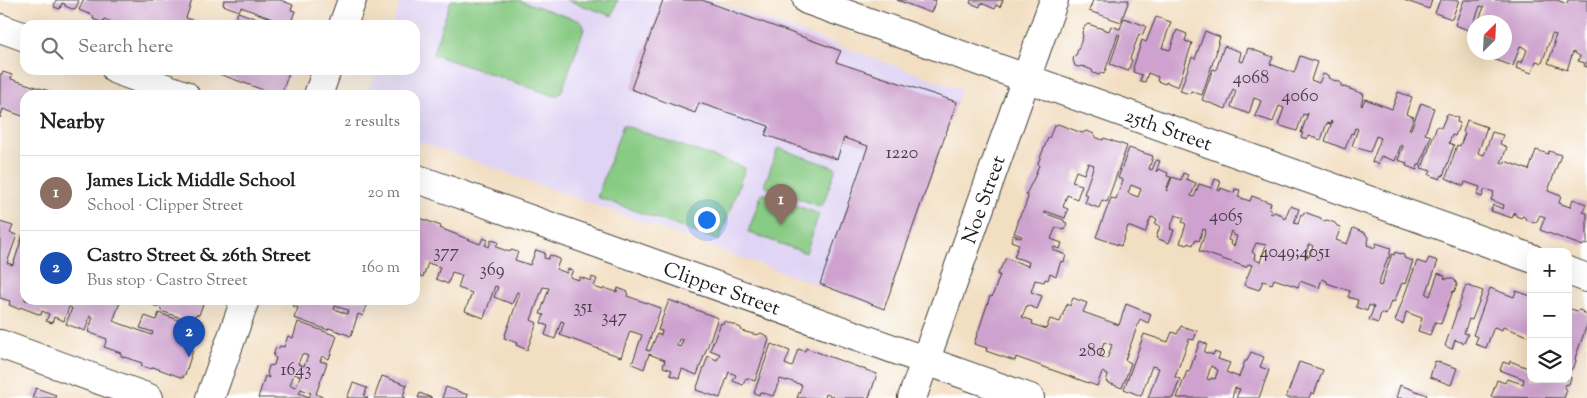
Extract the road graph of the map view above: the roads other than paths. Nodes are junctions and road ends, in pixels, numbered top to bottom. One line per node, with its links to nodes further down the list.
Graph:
1 (352, 0): 4 (street)
2 (806, 0): 9 (street, 25th Street)
3 (1054, 0): 9 (street, Noe Street)
4 (345, 20)
5 (0, 28): 6 (street)
6 (20, 35)
7 (130, 75): 10 (street)
8 (325, 75): 11 (street)
9 (1026, 78): 13 (street, 25th Street); 18 (street, Noe Street)
10 (171, 90)
11 (320, 90)
12 (420, 180): 18 (street, Clipper Street)
13 (1527, 257)
14 (1572, 272): 15 (street)
15 (1587, 278)
16 (243, 305): 20 (street)
17 (0, 344): 19 (street)
18 (925, 360): 21 (street, Noe Street); 22 (street, Clipper Street)
19 (149, 398)
20 (210, 398)
21 (912, 398)
22 (1030, 398)

